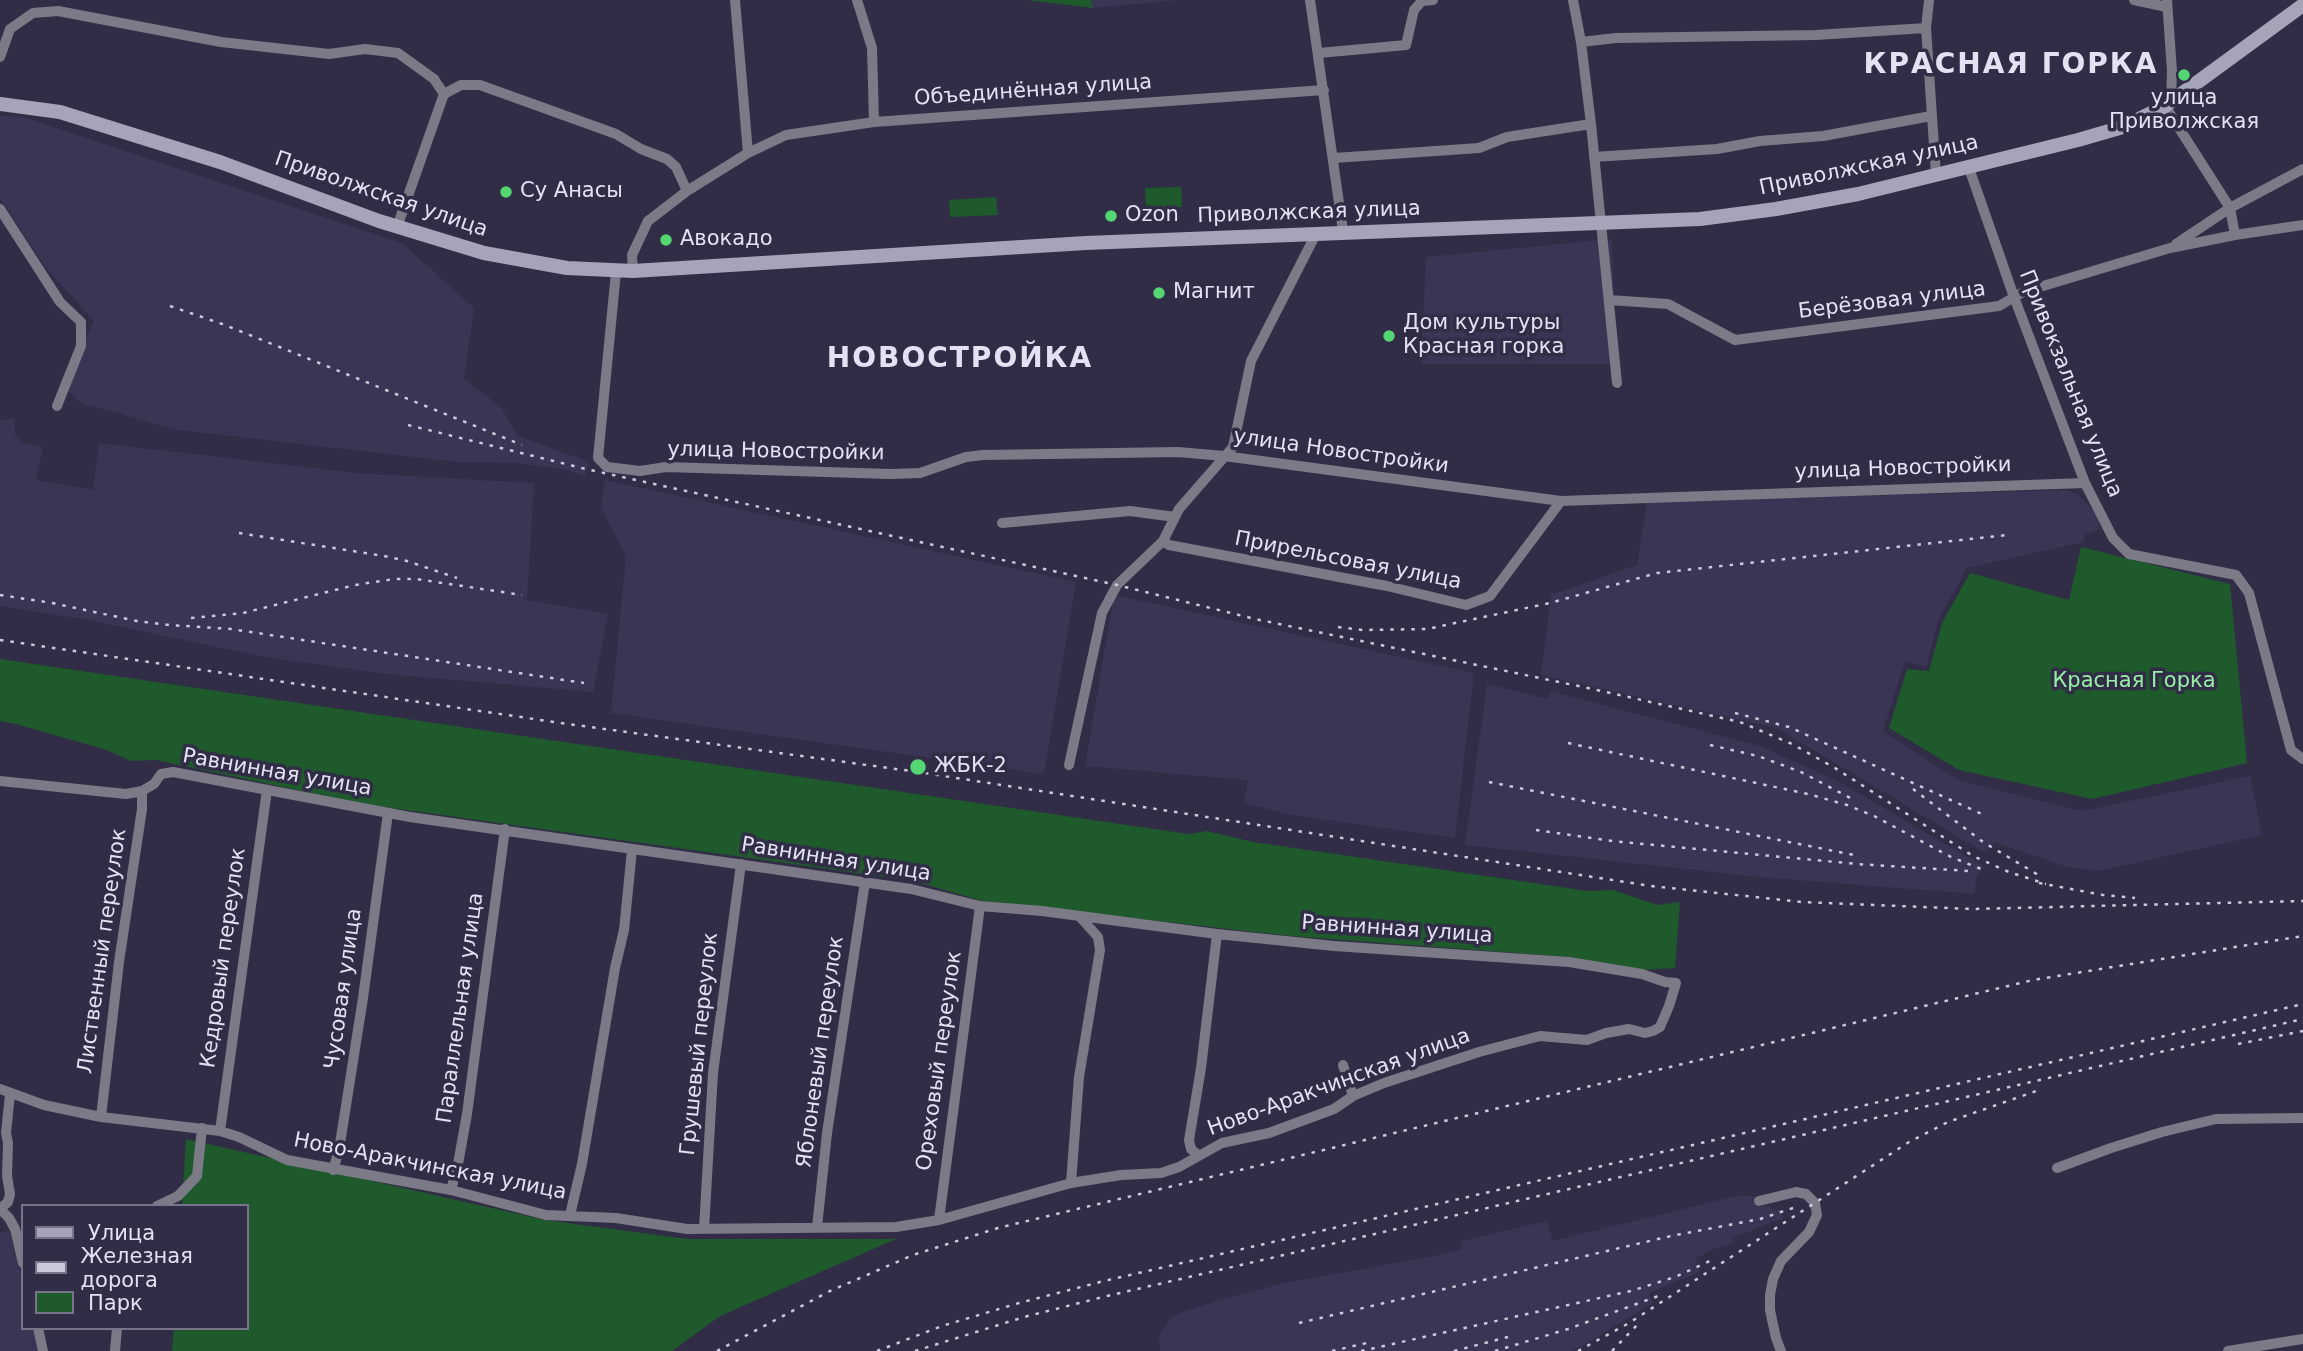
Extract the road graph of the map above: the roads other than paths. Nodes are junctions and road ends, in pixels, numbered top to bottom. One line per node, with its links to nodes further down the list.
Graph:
1 (734, 0): 21 (street)
2 (857, 0): 19 (street)
3 (1310, 0): 12 (street)
4 (1433, 0): 12 (street)
5 (1573, 0): 11 (street)
6 (1929, 0): 10 (street)
7 (2133, 0): 8 (street)
8 (2167, 4): 16 (street)
9 (2303, 5): 16 (main road, Приволжская улица)
10 (1926, 28): 11 (street); 18 (street)
11 (1581, 42): 20 (street)
12 (1319, 53): 14 (street)
13 (0, 57): 15 (street)
14 (1324, 90): 19 (street, Объединённая улица); 23 (street)
15 (444, 94): 27 (street); 32 (street)
16 (2168, 103): 24 (main road, Приволжская улица); 28 (street)
17 (0, 104): 32 (main road, Приволжская улица)
18 (1931, 116): 22 (street); 26 (street)
19 (874, 122): 21 (street, Объединённая улица)
20 (1591, 124): 22 (street); 23 (street)
21 (748, 153): 27 (street, Объединённая улица)
22 (1594, 157): 30 (street)
23 (1334, 158): 33 (street)
24 (1969, 168): 26 (main road, Приволжская улица); 39 (street, Привокзальная улица)
25 (2303, 169): 28 (street)
26 (1936, 175): 30 (main road, Приволжская улица)
27 (687, 191): 37 (street, Объединённая улица)
28 (2230, 208): 35 (street); 36 (street)
29 (0, 209): 42 (street)
30 (1601, 223): 33 (main road, Приволжская улица); 40 (street)
31 (2303, 225): 35 (street, Берёзовая улица)
32 (397, 226): 38 (main road, Приволжская улица)
33 (1343, 231): 34 (main road, Приволжская улица)
34 (1317, 232): 37 (main road, Приволжская улица); 43 (street)
35 (2235, 235): 36 (street, Берёзовая улица)
36 (2170, 248): 39 (street, Берёзовая улица)
37 (633, 271): 38 (main road, Приволжская улица)
38 (616, 272): 43 (street, улица Новостройки)
39 (2014, 297): 40 (street, Берёзовая улица); 44 (street, Привокзальная улица)
40 (1609, 300): 41 (street)
41 (1617, 383)
42 (57, 406)
43 (1224, 456): 45 (street, улица Новостройки); 46 (street)
44 (2085, 483): 45 (street, улица Новостройки); 49 (street, Привокзальная улица)
45 (1561, 501): 48 (street, Прирельсовая улица)
46 (1175, 517): 47 (street); 48 (street)
47 (1002, 523)
48 (1163, 541): 50 (street)
49 (2303, 759)
50 (1069, 765)
51 (0, 781): 53 (street)
52 (267, 790): 53 (street, Равнинная улица); 54 (street, Равнинная улица); 69 (street, Кедровый переулок)
53 (142, 791): 66 (street, Лиственный переулок)
54 (388, 813): 55 (street, Равнинная улица); 72 (street, Чусовая улица)
55 (505, 829): 56 (street, Равнинная улица); 74 (street, Параллельная улица)
56 (632, 850): 57 (street, Равнинная улица); 78 (street)
57 (741, 864): 58 (street, Равнинная улица); 81 (street, Грушевый переулок)
58 (864, 882): 59 (street, Равнинная улица); 80 (street, Яблоневый переулок)
59 (980, 906): 60 (street, Равнинная улица); 79 (street, Ореховый переулок)
60 (1080, 918): 61 (street, Равнинная улица); 73 (street)
61 (1217, 934): 62 (street, Равнинная улица); 70 (street)
62 (1676, 983): 65 (street, Ново-Аракчинская улица)
63 (1343, 1066): 65 (street)
64 (5, 1092): 66 (street, Ново-Аракчинская улица); 77 (street)
65 (1353, 1096): 70 (street, Ново-Аракчинская улица)
66 (101, 1116): 68 (street, Ново-Аракчинская улица)
67 (2303, 1118): 71 (street)
68 (202, 1128): 69 (street, Ново-Аракчинская улица); 76 (street)
69 (220, 1131): 72 (street, Ново-Аракчинская улица)
70 (1198, 1155): 73 (street, Ново-Аракчинская улица)
71 (2057, 1168)
72 (333, 1170): 74 (street, Ново-Аракчинская улица)
73 (1071, 1183): 79 (street, Ново-Аракчинская улица)
74 (451, 1190): 78 (street, Ново-Аракчинская улица)
75 (1759, 1201): 88 (street)
76 (161, 1204)
77 (0, 1209): 82 (street)
78 (570, 1215): 81 (street, Ново-Аракчинская улица)
79 (939, 1220): 80 (street, Ново-Аракчинская улица)
80 (817, 1227): 81 (street, Ново-Аракчинская улица)
81 (704, 1229)
82 (21, 1254)
83 (38, 1330): 86 (street)
84 (117, 1330): 87 (street)
85 (2303, 1339): 89 (street)
86 (43, 1351)
87 (115, 1351)
88 (1781, 1351)
89 (2228, 1351)

